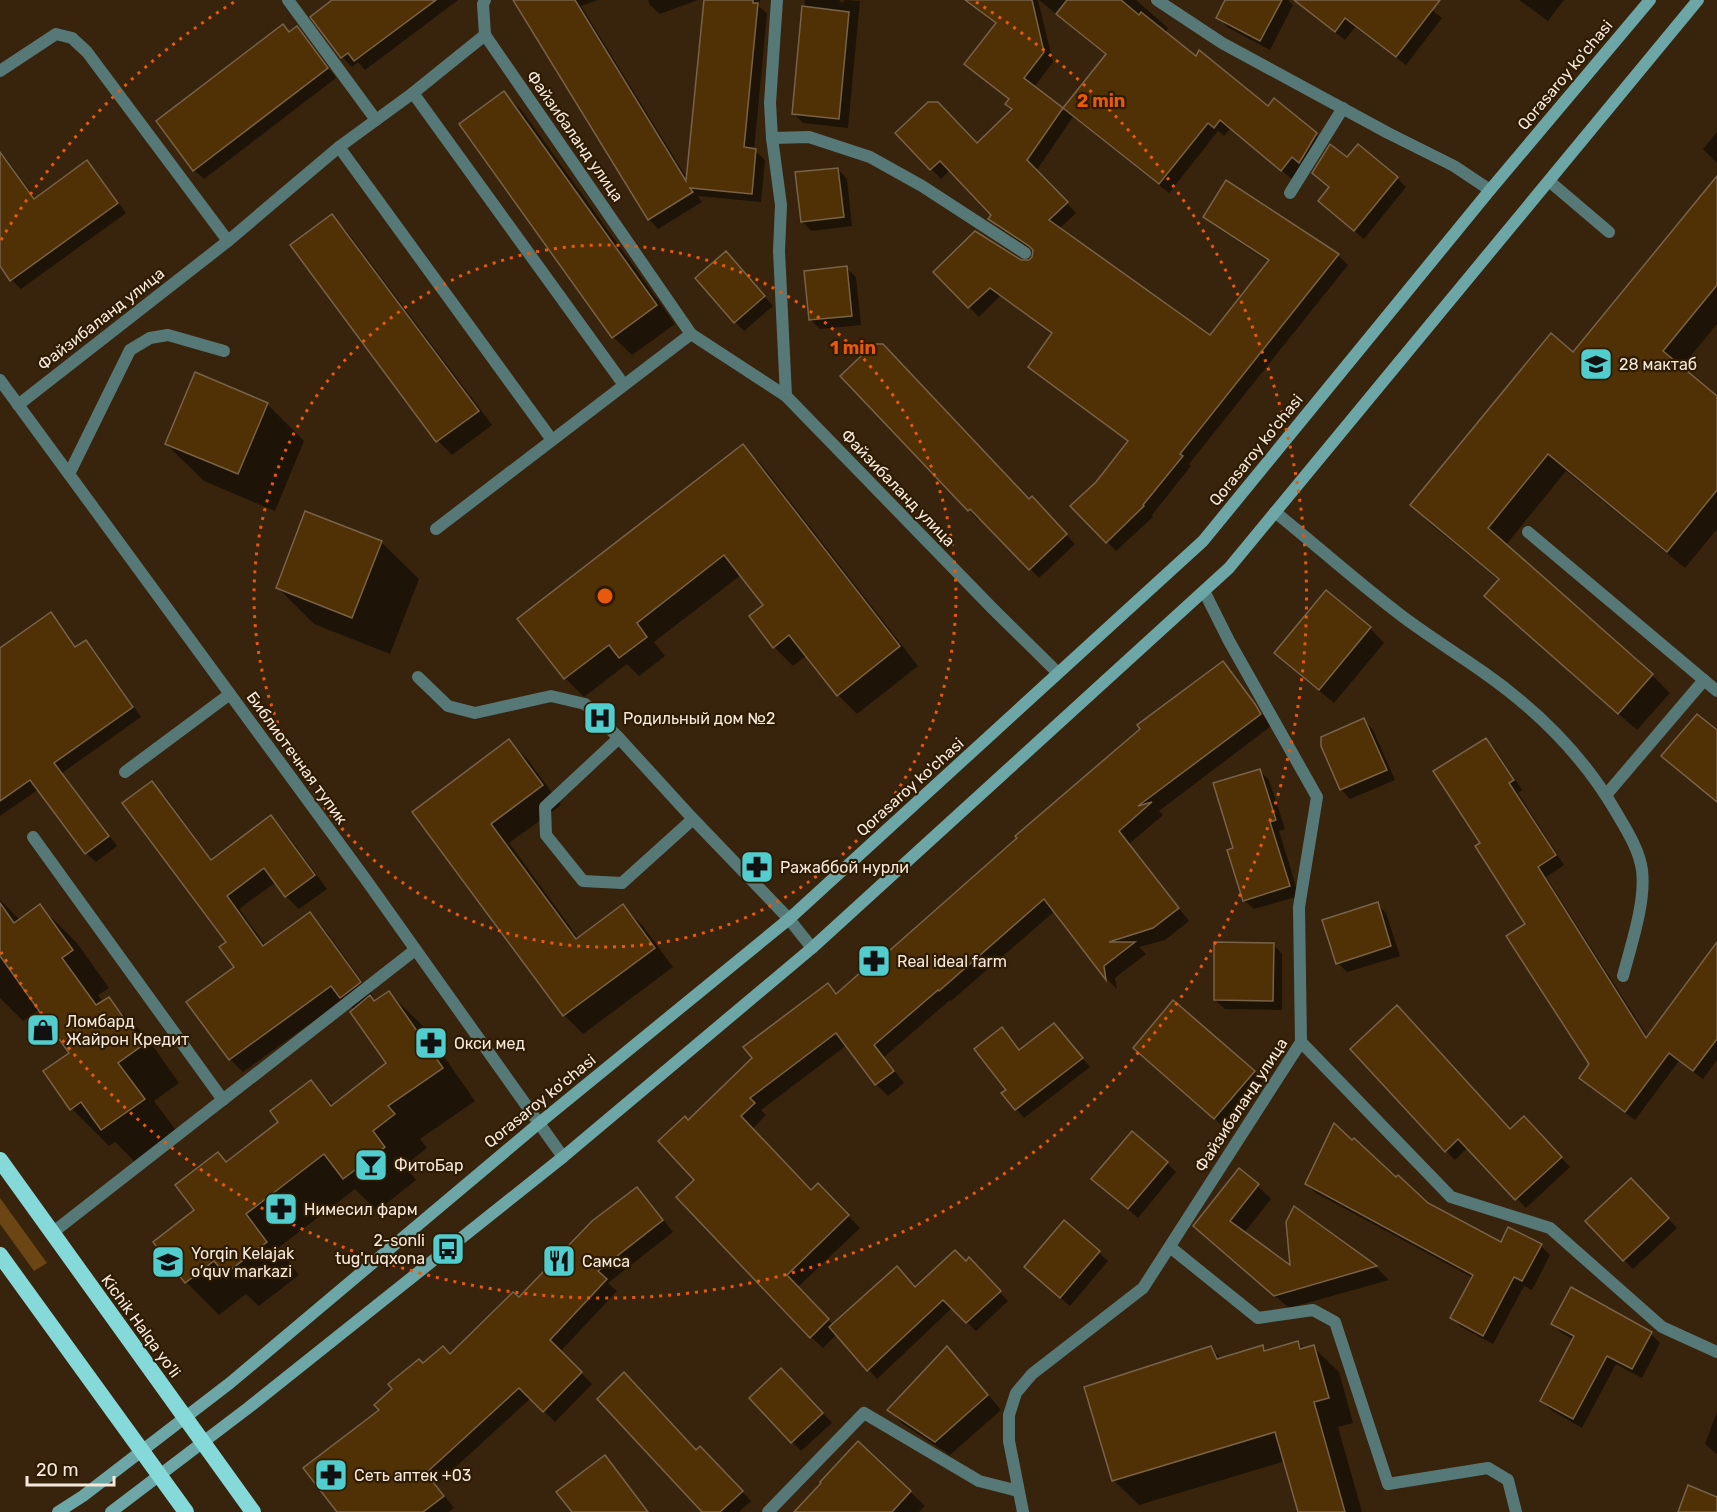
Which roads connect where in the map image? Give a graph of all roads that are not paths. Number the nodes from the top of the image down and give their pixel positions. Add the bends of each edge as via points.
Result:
1 (288, 0) edge
2 (485, 0) edge
3 (777, 0) edge
4 (1157, 0) edge
5 (1650, 0) edge
6 (1698, 0) edge
7 (485, 35) junction
8 (0, 70) edge
9 (413, 93) junction
10 (1343, 108) junction
11 (376, 120) junction
12 (772, 138) junction
13 (339, 147) junction
14 (1549, 181) junction
15 (1490, 190) junction
16 (1290, 193) dead end
17 (1609, 232) dead end
18 (228, 241) junction
19 (1025, 254) dead end
20 (691, 333) junction
21 (224, 351) dead end
22 (0, 381) edge
23 (624, 385) junction
24 (786, 396) junction
25 (18, 405) junction
26 (552, 440) junction
27 (69, 474) junction
28 (1275, 512) junction
29 (436, 528) dead end
30 (1528, 531) dead end
31 (1204, 591) junction
32 (1058, 673) junction
33 (418, 677) dead end
34 (1704, 680) junction
35 (1717, 691) edge
36 (230, 694) junction
37 (619, 738) junction
38 (125, 772) dead end
39 (1606, 795) junction
40 (693, 819) junction
41 (33, 837) dead end
42 (789, 919) junction
43 (812, 948) junction
44 (416, 950) junction
45 (1623, 976) dead end
46 (1302, 1042) junction
47 (223, 1100) junction
48 (538, 1124) junction
49 (563, 1157) junction
50 (0, 1160) edge
51 (52, 1233) junction
52 (1170, 1247) junction
53 (0, 1255) edge
54 (1717, 1352) edge
55 (185, 1418) junction
56 (203, 1443) junction
57 (142, 1451) junction
58 (159, 1476) junction
59 (1018, 1491) junction
60 (58, 1512) edge
61 (111, 1512) edge
62 (186, 1512) edge
63 (253, 1512) edge
64 (768, 1512) edge
65 (1023, 1512) edge
66 (1516, 1512) edge

1 - 11 street
2 - 7 street
3 - 12 street via 770,103
4 - 10 street via 1222,43
5 - 15 main road, Qorasaroy ko'chasi
6 - 14 main road
7 - 9 street, Файзибаланд улица
7 - 20 street, Файзибаланд улица
8 - 18 street via 57,34 72,38 87,52
9 - 11 street, Файзибаланд улица
9 - 23 street
10 - 15 street via 1454,166
10 - 16 street
11 - 13 street, Файзибаланд улица
12 - 19 street via 809,137 870,157 922,186
12 - 24 street via 781,205 779,250
13 - 18 street, Файзибаланд улица
13 - 26 street
14 - 17 street
14 - 28 main road
15 - 32 main road, Qorasaroy ko'chasi via 1203,541
18 - 25 street, Файзибаланд улица
20 - 23 street
20 - 24 street, Файзибаланд улица
21 - 27 street via 168,335 150,338 130,350
22 - 25 street, Библиотечная тупик
23 - 26 street
24 - 32 street, Файзибаланд улица
25 - 27 street, Библиотечная тупик
26 - 29 street
27 - 36 street, Библиотечная тупик
28 - 31 main road via 1229,568
28 - 39 street via 1398,613 1521,702 1582,762
30 - 34 street
31 - 43 main road
31 - 46 street, Файзибаланд улица via 1317,797 1299,907
32 - 42 main road, Qorasaroy ko'chasi
33 - 37 street via 448,706 475,713 550,696 585,704
34 - 35 street
34 - 39 street
36 - 38 street
36 - 44 street, Библиотечная тупик
37 - 40 street
37 - 40 street via 545,807 546,835 583,881 622,882
39 - 45 street via 1633,842 1642,870 1642,897
40 - 42 street
41 - 47 street
42 - 43 street
42 - 48 main road, Qorasaroy ko'chasi
43 - 49 main road
44 - 47 street
44 - 48 street, Библиотечная тупик
46 - 52 street, Файзибаланд улица
46 - 54 street via 1451,1197 1550,1228 1662,1327
47 - 51 street
48 - 49 street, Библиотечная тупик
48 - 55 main road, Qorasaroy ko'chasi
49 - 56 main road
50 - 51 highway, Kichik Halqa yo'li
51 - 55 highway, Kichik Halqa yo'li
52 - 59 street, Файзибаланд улица via 1143,1288 1032,1374 1016,1393 1009,1414 1009,1441
52 - 66 street via 1258,1318 1313,1310 1335,1322 1388,1484 1488,1468 1508,1480
53 - 57 highway
55 - 56 highway, Kichik Halqa yo'li
55 - 57 main road, Qorasaroy ko'chasi
56 - 58 main road
56 - 63 highway, Kichik Halqa yo'li
57 - 58 highway
57 - 60 main road, Qorasaroy ko'chasi
58 - 61 main road
58 - 62 highway
59 - 64 street via 979,1481 864,1413
59 - 65 street, Файзибаланд улица

